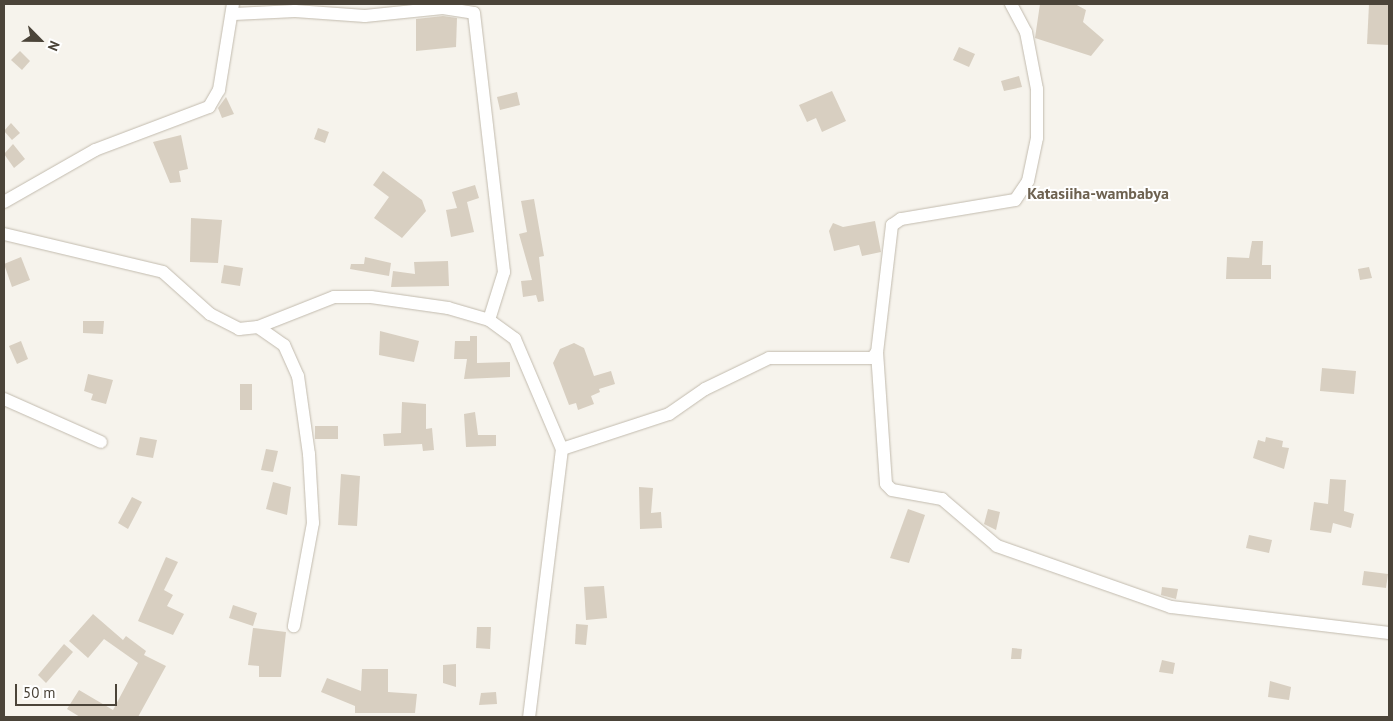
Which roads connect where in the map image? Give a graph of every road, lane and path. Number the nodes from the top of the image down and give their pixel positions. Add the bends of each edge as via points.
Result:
1 (1011, 4) edge
2 (233, 9) edge
3 (4, 202) edge
4 (4, 234) edge
5 (489, 320) junction
6 (258, 327) junction
7 (877, 352) junction
8 (4, 399) edge
9 (101, 442) dead end
10 (562, 449) junction
11 (294, 626) dead end
12 (1389, 633) edge
13 (529, 717) edge

1 - 7 street via 1026,32 1037,89 1037,138 1028,182 1015,200 901,219 892,225
2 - 3 street via 220,90 209,106 96,150
2 - 5 street via 365,16 442,8 474,13 504,272
4 - 6 street via 163,272 210,314 239,329
5 - 6 street via 418,302 334,297
5 - 10 street via 515,339
6 - 11 street via 284,346 298,376 309,454 313,523
7 - 10 street via 872,358 769,358 705,388 669,414
7 - 12 street via 884,478 892,490 942,499 997,546 1171,606
8 - 9 street
10 - 13 street

